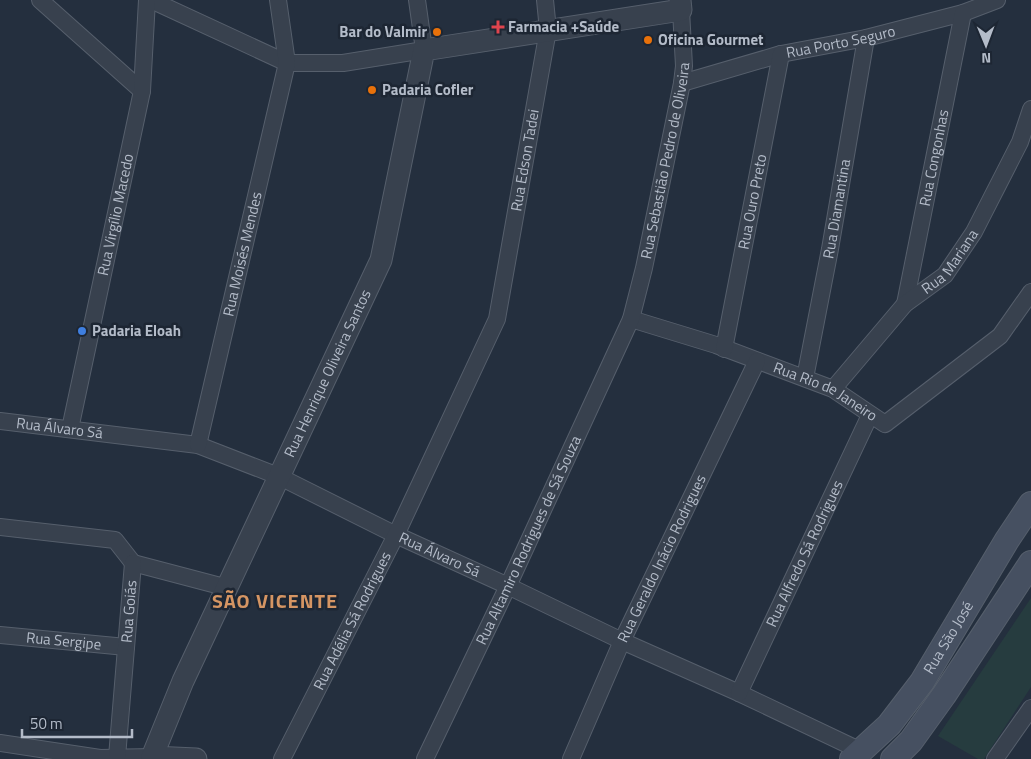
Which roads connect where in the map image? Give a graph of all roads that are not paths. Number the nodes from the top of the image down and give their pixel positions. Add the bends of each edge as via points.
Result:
1 (40, 0) edge
2 (147, 0) edge
3 (152, 0) edge
4 (278, 0) edge
5 (417, 0) edge
6 (545, 0) edge
7 (997, 0) edge
8 (680, 5) edge
9 (963, 13) junction
10 (548, 30) junction
11 (866, 38) junction
12 (424, 50) junction
13 (781, 54) junction
14 (287, 64) junction
15 (682, 83) junction
16 (142, 90) junction
17 (1031, 109) edge
18 (1031, 292) edge
19 (905, 304) junction
20 (497, 319) joint
21 (631, 319) junction
22 (724, 349) junction
23 (757, 361) junction
24 (804, 378) junction
25 (833, 389) junction
26 (870, 415) junction
27 (0, 421) edge
28 (70, 429) junction
29 (198, 445) junction
30 (278, 476) junction
31 (1031, 504) edge
32 (0, 526) edge
33 (396, 536) junction
34 (133, 563) junction
35 (1031, 563) edge
36 (508, 586) junction
37 (228, 588) junction
38 (0, 635) edge
39 (622, 641) junction
40 (126, 647) junction
41 (739, 693) junction
42 (1031, 708) edge
43 (0, 743) edge
44 (856, 755) edge
45 (117, 757) junction
46 (152, 757) junction
47 (98, 758) edge
48 (196, 759) edge
49 (282, 759) edge
50 (425, 759) edge
51 (571, 759) edge
52 (893, 759) edge
53 (996, 759) edge

1 - 16 street
2 - 16 street, Rua Virgílio Macedo
3 - 14 street
4 - 14 street
5 - 12 street
6 - 10 street, Rua Edson Tadei
7 - 9 street, Rua Porto Seguro
8 - 10 street
8 - 15 street, Rua Sebastião Pedro de Oliveira
9 - 11 street, Rua Porto Seguro
9 - 19 street, Rua Congonhas
10 - 12 street
10 - 20 street, Rua Edson Tadei
11 - 13 street, Rua Porto Seguro
11 - 24 street, Rua Diamantina
12 - 14 street via 343,64
12 - 30 street, Rua Henrique Oliveira Santos via 381,260
13 - 15 street, Rua Porto Seguro
13 - 22 street, Rua Ouro Preto
14 - 29 street, Rua Moisés Mendes
15 - 21 street, Rua Sebastião Pedro de Oliveira
16 - 28 street, Rua Virgílio Macedo
17 - 19 street, Rua Mariana via 1020,142 974,232 945,275
18 - 26 street, Rua Rio de Janeiro via 1000,336 885,424
19 - 25 street, Rua Mariana
20 - 33 street, Rua Adélia Sá Rodrigues
21 - 22 street, Rua Rio de Janeiro
21 - 36 street, Rua Altamiro Rodrigues de Sá Souza
22 - 23 street, Rua Rio de Janeiro
23 - 24 street, Rua Rio de Janeiro
23 - 39 street, Rua Geraldo Inácio Rodrigues
24 - 25 street, Rua Rio de Janeiro
25 - 26 street, Rua Rio de Janeiro
26 - 41 street, Rua Alfredo Sá Rodrigues
27 - 28 street, Rua Álvaro Sá
28 - 29 street, Rua Álvaro Sá
29 - 30 street, Rua Álvaro Sá
30 - 33 street, Rua Álvaro Sá
30 - 37 street, Rua Henrique Oliveira Santos
31 - 44 main road, Rua São José via 922,682 890,725
32 - 34 street via 115,540
33 - 36 street, Rua Álvaro Sá
33 - 49 street, Rua Adélia Sá Rodrigues
34 - 37 street, Rua Goiás
34 - 40 street, Rua Goiás
35 - 52 main road, Rua São José via 944,695 911,741
36 - 39 street, Rua Álvaro Sá
36 - 50 street, Rua Altamiro Rodrigues de Sá Souza
37 - 46 street, Rua Henrique Oliveira Santos via 182,681
38 - 40 street, Rua Sergipe
39 - 41 street, Rua Álvaro Sá
39 - 51 street, Rua Geraldo Inácio Rodrigues
40 - 45 street, Rua Goiás
41 - 44 street, Rua Álvaro Sá
42 - 53 street
43 - 47 street
45 - 46 street
45 - 47 street
46 - 48 street

